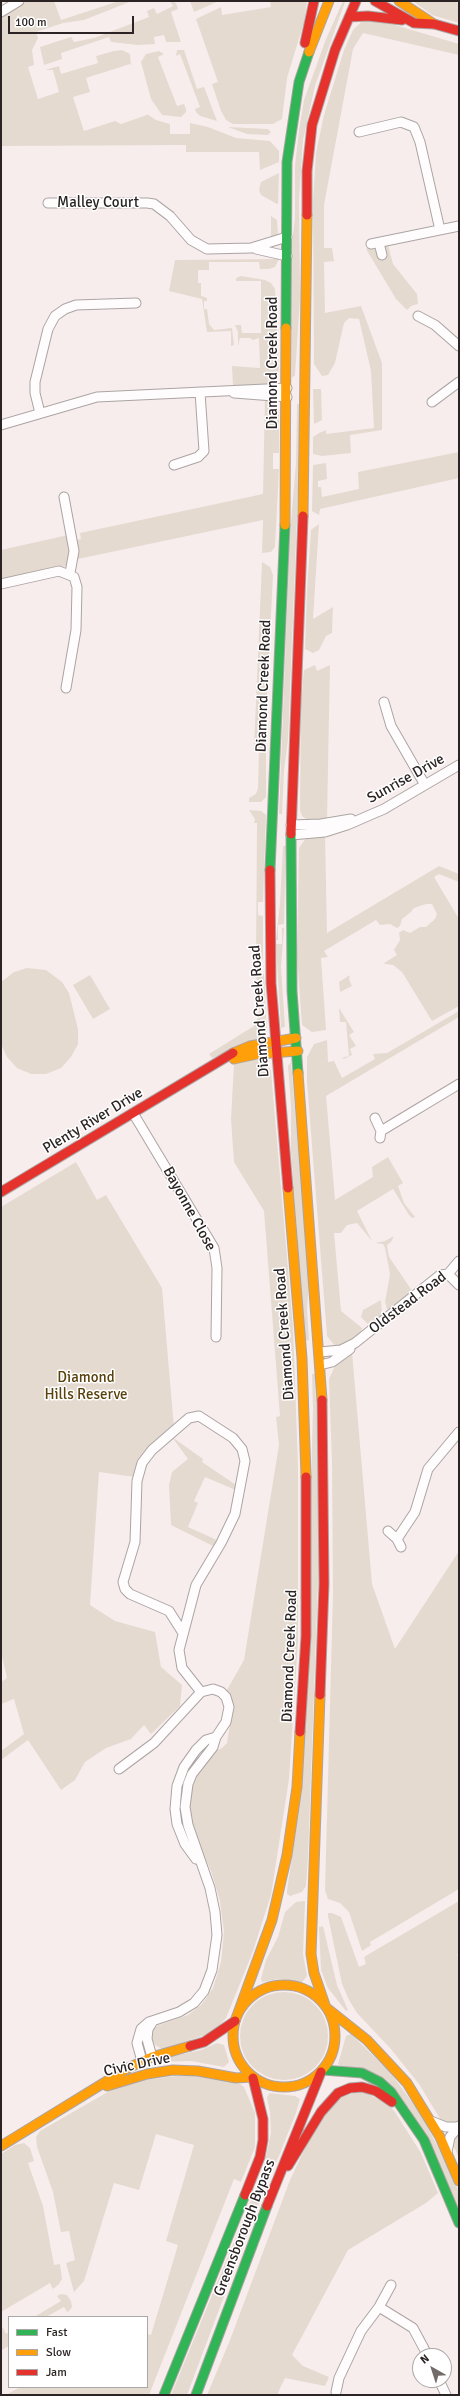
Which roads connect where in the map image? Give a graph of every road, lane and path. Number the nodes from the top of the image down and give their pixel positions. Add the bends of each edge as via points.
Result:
1 (19, 1) edge
2 (314, 1) edge
3 (329, 1) edge
4 (356, 1) edge
5 (375, 1) edge
6 (399, 1) edge
7 (1, 12) edge
8 (349, 17) junction
9 (406, 20) junction
10 (434, 24) junction
11 (459, 31) edge
12 (306, 57) junction
13 (357, 141) dead end
14 (48, 203) dead end
15 (459, 226) edge
16 (440, 230) junction
17 (287, 237) junction
18 (251, 248) junction
19 (382, 255) dead end
20 (287, 256) junction
21 (136, 303) dead end
22 (418, 316) dead end
23 (459, 346) edge
24 (459, 382) edge
25 (305, 390) junction
26 (200, 392) junction
27 (287, 392) junction
28 (432, 402) dead end
29 (40, 413) junction
30 (1, 425) edge
31 (174, 465) dead end
32 (64, 497) dead end
33 (70, 573) junction
34 (1, 584) edge
35 (66, 688) dead end
36 (384, 702) dead end
37 (459, 765) edge
38 (425, 785) junction
39 (291, 825) junction
40 (337, 825) junction
41 (273, 830) junction
42 (291, 835) junction
43 (296, 1038) junction
44 (275, 1041) junction
45 (298, 1050) junction
46 (276, 1053) junction
47 (199, 1074) junction
48 (459, 1084) edge
49 (133, 1114) junction
50 (375, 1118) dead end
51 (1, 1192) edge
52 (459, 1261) edge
53 (448, 1274) junction
54 (459, 1285) edge
55 (216, 1337) dead end
56 (355, 1344) junction
57 (320, 1352) junction
58 (302, 1358) junction
59 (320, 1365) junction
60 (459, 1432) edge
61 (388, 1531) dead end
62 (397, 1539) junction
63 (401, 1547) dead end
64 (183, 1633) junction
65 (201, 1692) junction
66 (119, 1769) dead end
67 (327, 2007) junction
68 (236, 2018) junction
69 (153, 2021) junction
70 (152, 2057) junction
71 (142, 2061) junction
72 (322, 2071) junction
73 (157, 2072) junction
74 (147, 2074) junction
75 (252, 2077) junction
76 (100, 2087) junction
77 (405, 2111) junction
78 (431, 2121) junction
79 (458, 2127) edge
80 (1, 2146) edge
81 (447, 2152) junction
82 (459, 2181) edge
83 (276, 2183) junction
84 (457, 2210) edge
85 (459, 2223) edge
86 (391, 2285) dead end
87 (379, 2307) junction
88 (424, 2348) edge
89 (336, 2392) dead end
90 (164, 2395) edge
91 (196, 2395) edge

1 - 7 street
2 - 12 main road via 306,34
3 - 12 main road, Diamond Creek Road
4 - 8 main road, Diamond Creek Road
5 - 9 main road
6 - 10 main road
8 - 9 main road
8 - 25 main road, Diamond Creek Road via 320,97 309,148 306,200
9 - 10 main road
10 - 11 main road
12 - 17 main road, Diamond Creek Road via 296,97 289,143
13 - 16 street via 357,130 401,122 414,127 420,142
14 - 18 street, Malley Court via 146,203 162,209 191,240 207,250
15 - 16 street
16 - 19 street via 375,244
17 - 18 street, Malley Court
17 - 20 main road, Diamond Creek Road
18 - 20 street, Malley Court
20 - 27 main road, Diamond Creek Road
21 - 29 street via 76,305 55,316 48,329 35,382
22 - 23 street via 431,323
24 - 28 street
25 - 27 main road
25 - 39 main road, Diamond Creek Road via 304,501
26 - 27 street
26 - 29 street via 97,397
26 - 31 street via 204,451 198,457
27 - 41 main road, Diamond Creek Road via 286,494
29 - 30 street
32 - 33 street via 74,551
33 - 34 street via 59,571
33 - 35 street via 76,581 76,630
36 - 38 street via 391,726
37 - 38 street, Sunrise Drive
38 - 40 street, Sunrise Drive via 384,809
39 - 40 street, Sunrise Drive
39 - 41 main road, Sunrise Drive
39 - 42 main road, Diamond Creek Road
40 - 42 street, Sunrise Drive
41 - 42 main road, Sunrise Drive via 282,835
41 - 44 main road, Diamond Creek Road via 269,942
42 - 43 main road, Diamond Creek Road via 291,970
43 - 44 main road, Plenty River Drive
43 - 45 main road, Diamond Creek Road
44 - 46 main road, Diamond Creek Road
44 - 47 main road, Plenty River Drive via 235,1051
45 - 46 main road, Plenty River Drive
45 - 57 main road, Diamond Creek Road
46 - 47 main road, Plenty River Drive via 240,1058
46 - 58 main road, Diamond Creek Road
47 - 49 main road, Plenty River Drive
48 - 50 street via 381,1134
49 - 51 main road, Plenty River Drive
49 - 55 street, Bayonne Close via 214,1248 217,1268
52 - 53 street, Oldstead Road
53 - 54 street
53 - 56 street, Oldstead Road via 440,1276
56 - 57 street, Oldstead Road via 341,1350
56 - 59 street, Oldstead Road via 339,1358
57 - 58 main road via 310,1353
57 - 59 main road, Diamond Creek Road
58 - 59 main road via 308,1364
58 - 68 main road, Diamond Creek Road via 306,1463 306,1604 297,1787 287,1855 274,1914
59 - 67 main road, Diamond Creek Road via 324,1584 311,1954 314,1973
60 - 62 street via 428,1469 415,1512
61 - 62 street
62 - 63 street
64 - 64 street via 169,1611 130,1594 123,1582 135,1542 138,1481 142,1463 152,1450 189,1418 199,1416 233,1438 243,1452 245,1467 235,1514 196,1584
64 - 65 street via 179,1650 182,1668
65 - 66 street via 158,1739
65 - 69 street via 206,1689 216,1690 224,1694 228,1700 228,1716 224,1727 216,1737 213,1747 192,1774 186,1795 188,1825 213,1900 216,1946 209,1979 204,1991 194,2003
67 - 68 main road via 317,1996 302,1988 276,1986 253,1996
67 - 72 main road via 333,2020 336,2038 332,2056
67 - 78 main road via 382,2054 407,2083
68 - 70 main road, Civic Drive via 204,2042
68 - 75 main road via 232,2038 234,2049 240,2064
69 - 70 street via 147,2036
69 - 71 street via 141,2029 137,2036
70 - 71 main road, Civic Drive
70 - 73 main road
71 - 74 main road
71 - 76 main road, Civic Drive
72 - 75 main road via 304,2084 289,2088 267,2085
72 - 77 main road via 355,2071 371,2077 384,2085
72 - 83 main road, Greensborough Bypass
73 - 74 main road, Civic Drive
73 - 75 main road, Civic Drive via 198,2070 232,2077
74 - 76 main road, Civic Drive
75 - 90 main road, Greensborough Bypass via 263,2119 260,2157
76 - 80 main road, Civic Drive
77 - 83 main road via 369,2089 354,2088 338,2093 321,2112
77 - 84 main road via 428,2146
78 - 79 street via 446,2127
78 - 81 main road
79 - 81 street via 450,2137
81 - 82 main road
83 - 91 main road, Greensborough Bypass
84 - 85 main road
86 - 87 street
87 - 88 street via 413,2328
87 - 89 street via 361,2331 341,2374

